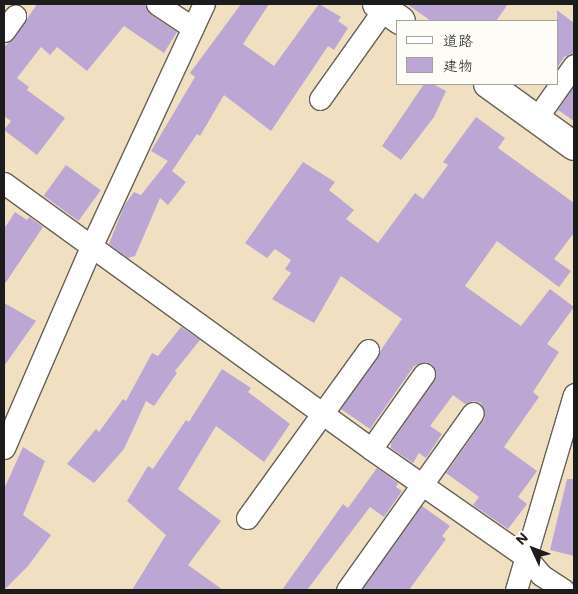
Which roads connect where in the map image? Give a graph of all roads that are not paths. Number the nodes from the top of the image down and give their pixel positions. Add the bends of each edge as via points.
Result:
1 (157, 4) edge
2 (204, 4) edge
3 (387, 11) edge
4 (193, 28) junction
5 (574, 65) edge
6 (489, 85) edge
7 (320, 100) dead end
8 (536, 119) junction
9 (574, 146) edge
10 (4, 183) edge
11 (90, 247) junction
12 (368, 350) dead end
13 (424, 374) dead end
14 (574, 394) edge
15 (473, 413) dead end
16 (322, 414) junction
17 (4, 448) edge
18 (371, 449) junction
19 (422, 484) junction
20 (247, 518) dead end
21 (526, 556) junction
22 (347, 590) edge
23 (516, 590) edge
24 (564, 590) edge

1 - 4 street
2 - 4 street
3 - 7 street
4 - 11 street
5 - 8 street
6 - 8 street
8 - 9 street
10 - 11 street
11 - 16 street
11 - 17 street
12 - 16 street
13 - 18 street
14 - 21 street
15 - 19 street
16 - 18 street
16 - 20 street
18 - 19 street
19 - 21 street
19 - 22 street
21 - 23 street
21 - 24 street via 541,575

